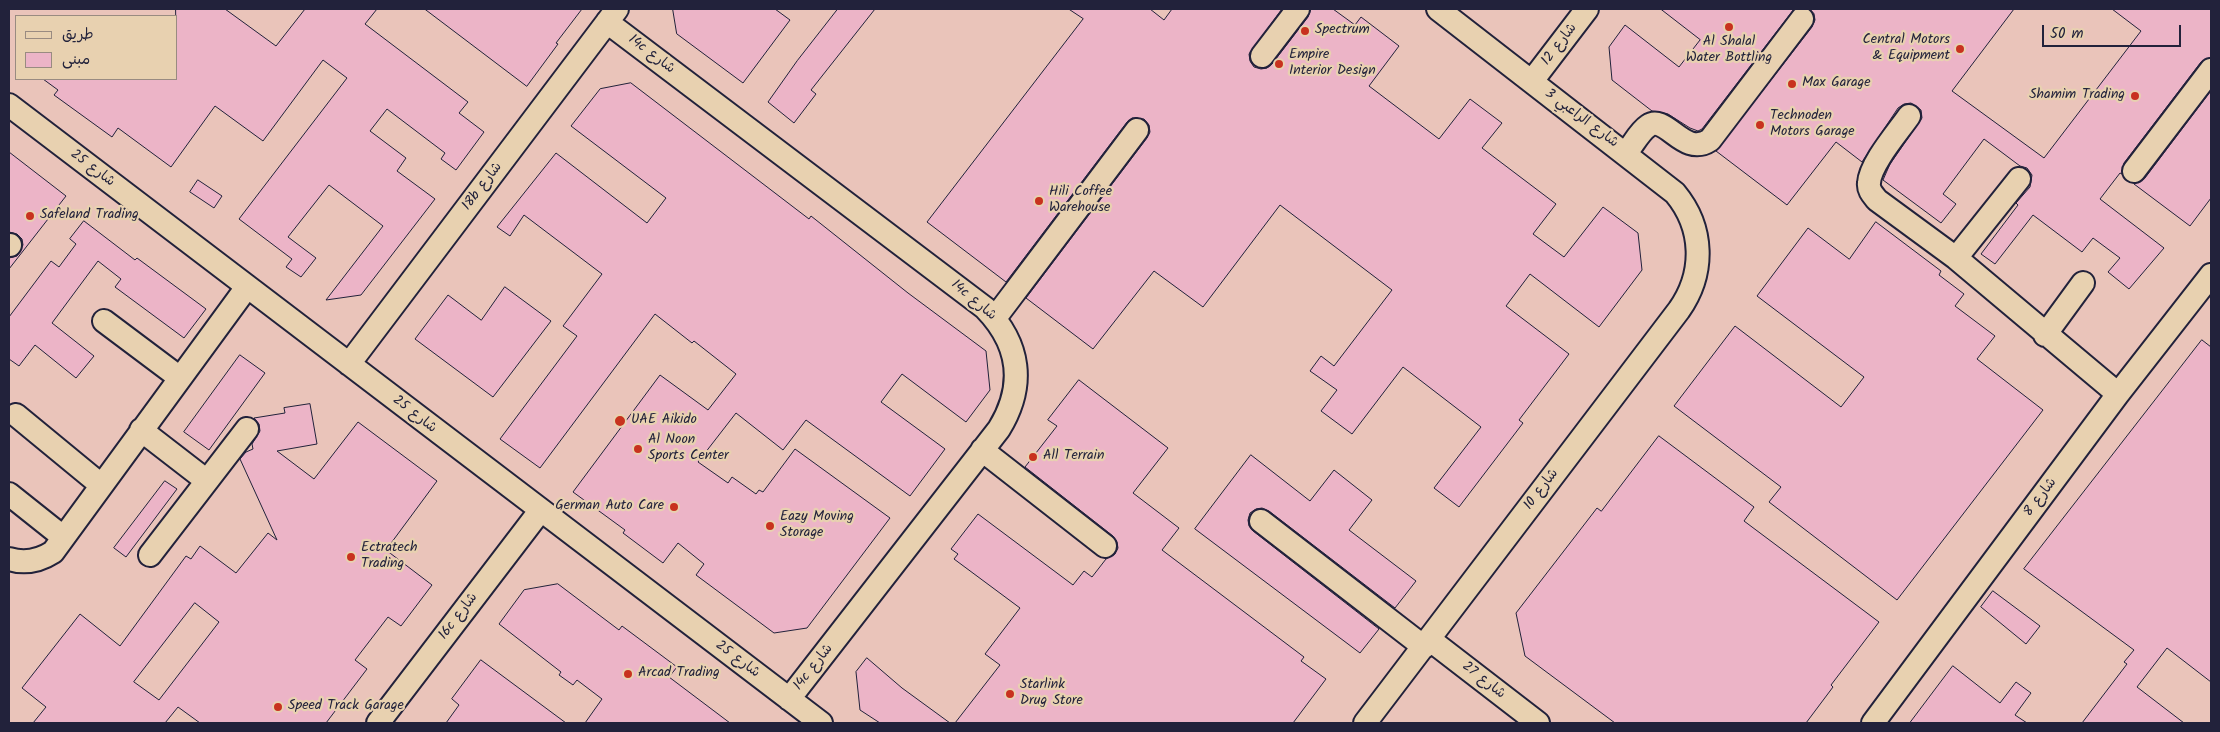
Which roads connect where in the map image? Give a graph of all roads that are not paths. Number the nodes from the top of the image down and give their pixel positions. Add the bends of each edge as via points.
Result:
1 (1298, 9) edge
2 (1438, 9) edge
3 (1587, 9) edge
4 (612, 15) edge
5 (1802, 19) dead end
6 (1262, 56) dead end
7 (2211, 70) edge
8 (1532, 81) junction
9 (9, 105) edge
10 (1909, 116) dead end
11 (1137, 130) dead end
12 (1626, 154) junction
13 (2134, 171) dead end
14 (2019, 179) dead end
15 (1698, 248) joint
16 (1956, 258) junction
17 (2211, 275) edge
18 (2083, 283) dead end
19 (246, 287) junction
20 (995, 318) junction
21 (104, 321) dead end
22 (2045, 334) junction
23 (349, 364) junction
24 (180, 378) junction
25 (2118, 394) junction
26 (16, 415) dead end
27 (246, 429) dead end
28 (141, 430) junction
29 (982, 450) junction
30 (207, 481) junction
31 (101, 485) junction
32 (9, 494) edge
33 (540, 511) junction
34 (1261, 521) dead end
35 (63, 537) junction
36 (1105, 546) dead end
37 (150, 555) dead end
38 (9, 559) edge
39 (1427, 643) junction
40 (789, 699) junction
41 (378, 723) edge
42 (821, 723) edge
43 (1365, 723) edge
44 (1538, 723) edge
45 (1873, 723) edge

1 - 6 street
2 - 8 street, شارع الراعبي 3
3 - 8 street, شارع 12
4 - 20 street, 14c شارع
4 - 23 street, 18b شارع
5 - 12 street via 1710,140 1692,144 1661,124 1653,124 1646,128
7 - 13 street
8 - 12 street, شارع الراعبي 3
9 - 19 street, شارع 25
10 - 16 street via 1877,163 1869,183 1870,190 1877,200
11 - 20 street
12 - 15 street, شارع الراعبي 3 via 1683,202 1694,224
14 - 16 street
15 - 39 street, شارع 10 via 1696,274 1686,299
16 - 22 street
17 - 25 street, شارع 8
18 - 22 street
19 - 23 street, شارع 25
19 - 24 street
20 - 29 street, 14c شارع via 1004,330 1012,351 1017,373 1016,388 1007,416
21 - 24 street
22 - 25 street
23 - 33 street, شارع 25
24 - 28 street
25 - 45 street, شارع 8
26 - 31 street
27 - 30 street
28 - 30 street
28 - 31 street
29 - 36 street
29 - 40 street, 14c شارع
30 - 37 street
31 - 35 street
32 - 35 street
33 - 40 street, شارع 25
33 - 41 street, 16c شارع
34 - 39 street, شارع 27
35 - 38 street via 53,552 40,559 24,562
39 - 43 street, شارع 10
39 - 44 street, شارع 27
40 - 42 street, شارع 25

